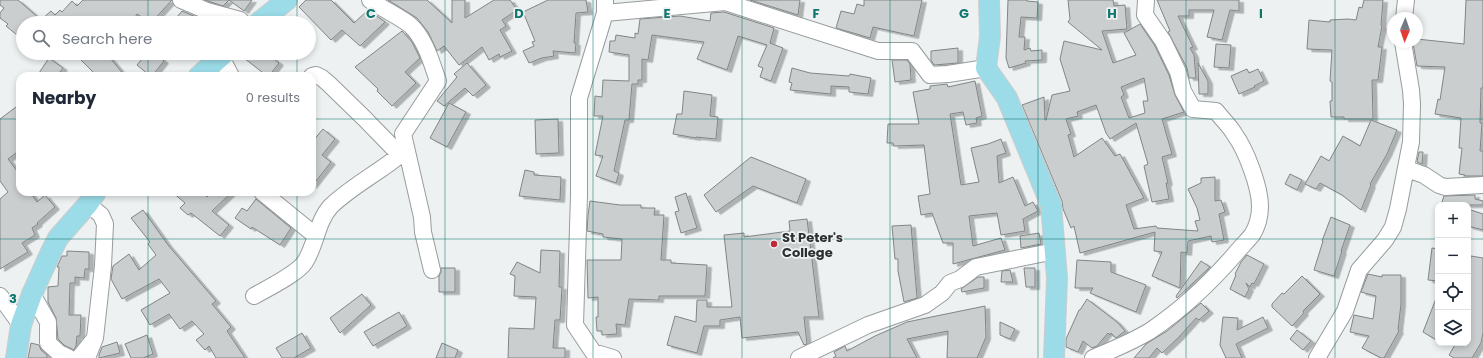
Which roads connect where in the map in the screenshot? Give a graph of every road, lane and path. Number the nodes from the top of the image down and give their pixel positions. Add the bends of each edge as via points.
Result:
1 (181, 0) edge
2 (287, 0) edge
3 (370, 0) edge
4 (989, 0) edge
5 (1146, 0) edge
6 (1406, 0) edge
7 (605, 6) edge
8 (1405, 12) edge
9 (225, 16) edge
10 (267, 16) edge
11 (1404, 48) edge
12 (218, 60) edge
13 (225, 60) edge
14 (986, 68) junction
15 (204, 72) edge
16 (229, 72) edge
17 (316, 75) edge
18 (402, 134) junction
19 (400, 155) junction
20 (1407, 169) junction
21 (1483, 185) edge
22 (267, 196) edge
23 (92, 198) edge
24 (316, 236) junction
25 (1055, 251) junction
26 (432, 270) dead end
27 (32, 294) junction
28 (0, 296) edge
29 (254, 296) dead end
30 (22, 325) junction
31 (95, 338) junction
32 (592, 355) edge
33 (16, 358) edge
34 (69, 358) edge
35 (79, 358) edge
36 (87, 358) edge
37 (613, 358) edge
38 (799, 358) edge
39 (1054, 358) edge
40 (1092, 358) edge
41 (1317, 358) edge

1 - 9 street
2 - 10 main road
3 - 18 street via 410,26 423,43 438,81
4 - 14 main road via 990,36
5 - 40 street via 1145,15 1163,41 1178,72 1183,91 1193,108 1216,111 1241,144 1258,190 1258,223 1252,235 1216,276 1176,311 1127,344
6 - 8 street
7 - 14 street via 725,2 878,52 912,51 930,75
7 - 32 street via 579,98 575,325
11 - 20 street via 1412,104 1412,142
12 - 15 main road
13 - 16 street
14 - 25 main road via 1006,98 1051,205
17 - 19 street via 329,84
18 - 19 street
18 - 26 street
19 - 24 street via 330,207
20 - 21 street via 1424,174 1445,187
20 - 41 street via 1392,227 1385,240 1359,270 1345,311
22 - 24 street
23 - 27 main road via 58,238
23 - 31 street via 105,224
24 - 29 street via 308,257 298,270
25 - 38 street via 976,267 950,283 942,293 925,305 868,325
25 - 39 main road via 1057,278
27 - 30 main road
27 - 34 street via 48,322 48,343
28 - 30 street
30 - 33 main road
31 - 35 street
31 - 36 street
32 - 37 street

